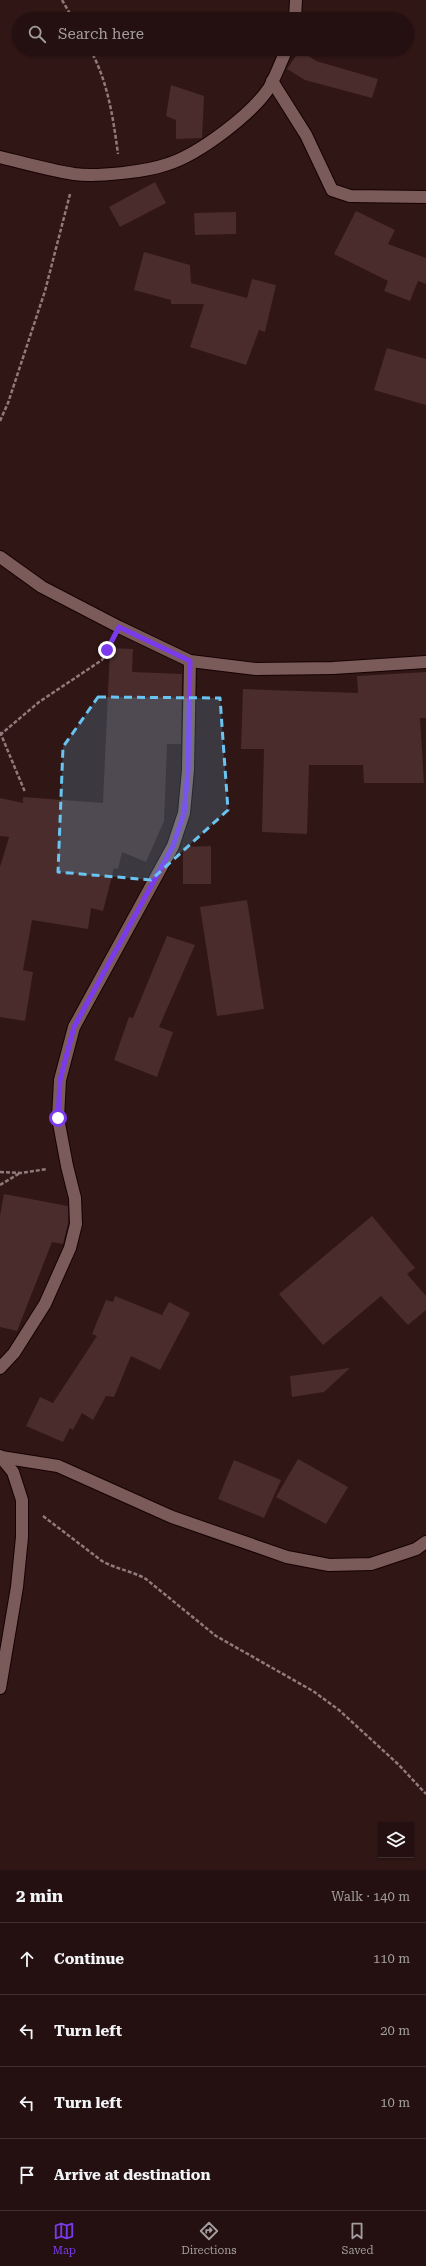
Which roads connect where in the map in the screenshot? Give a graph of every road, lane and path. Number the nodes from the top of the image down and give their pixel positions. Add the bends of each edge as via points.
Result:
1 (62, 0) edge
2 (296, 0) edge
3 (69, 12) edge
4 (295, 12) edge
5 (94, 56) edge
6 (284, 56) edge
7 (272, 81) junction
8 (0, 157) edge
9 (121, 173) junction
10 (75, 174) junction
11 (426, 198) edge
12 (0, 421) edge
13 (0, 557) edge
14 (119, 627) junction
15 (190, 661) junction
16 (426, 662) edge
17 (0, 734) edge
18 (26, 792) dead end
19 (67, 1166) junction
20 (0, 1172) edge
21 (21, 1173) junction
22 (0, 1185) edge
23 (0, 1368) edge
24 (1, 1456) edge
25 (22, 1500) junction
26 (426, 1542) edge
27 (0, 1688) edge
28 (426, 1794) edge

1 - 3 path
2 - 4 street
5 - 9 path via 100,68 112,111
6 - 7 street
7 - 9 street via 269,88 244,116 214,140 168,164
7 - 11 street via 303,129 332,190 350,196
8 - 10 street
9 - 10 street
10 - 12 path via 45,291
13 - 14 street via 42,587
14 - 15 street
14 - 17 path via 102,660 39,702
15 - 16 street via 256,669 333,668
15 - 19 street via 188,770 184,813 173,846 74,1027 60,1080 58,1118
17 - 18 path
19 - 21 path
19 - 23 street via 75,1198 76,1218 70,1248 45,1304 14,1354
20 - 21 path
21 - 22 path
24 - 25 street via 13,1472
24 - 26 street via 58,1466 172,1516 287,1557 329,1565 371,1564 416,1549
25 - 27 street via 22,1537
25 - 28 path via 102,1561 146,1579 216,1636 306,1687 339,1710 399,1765

